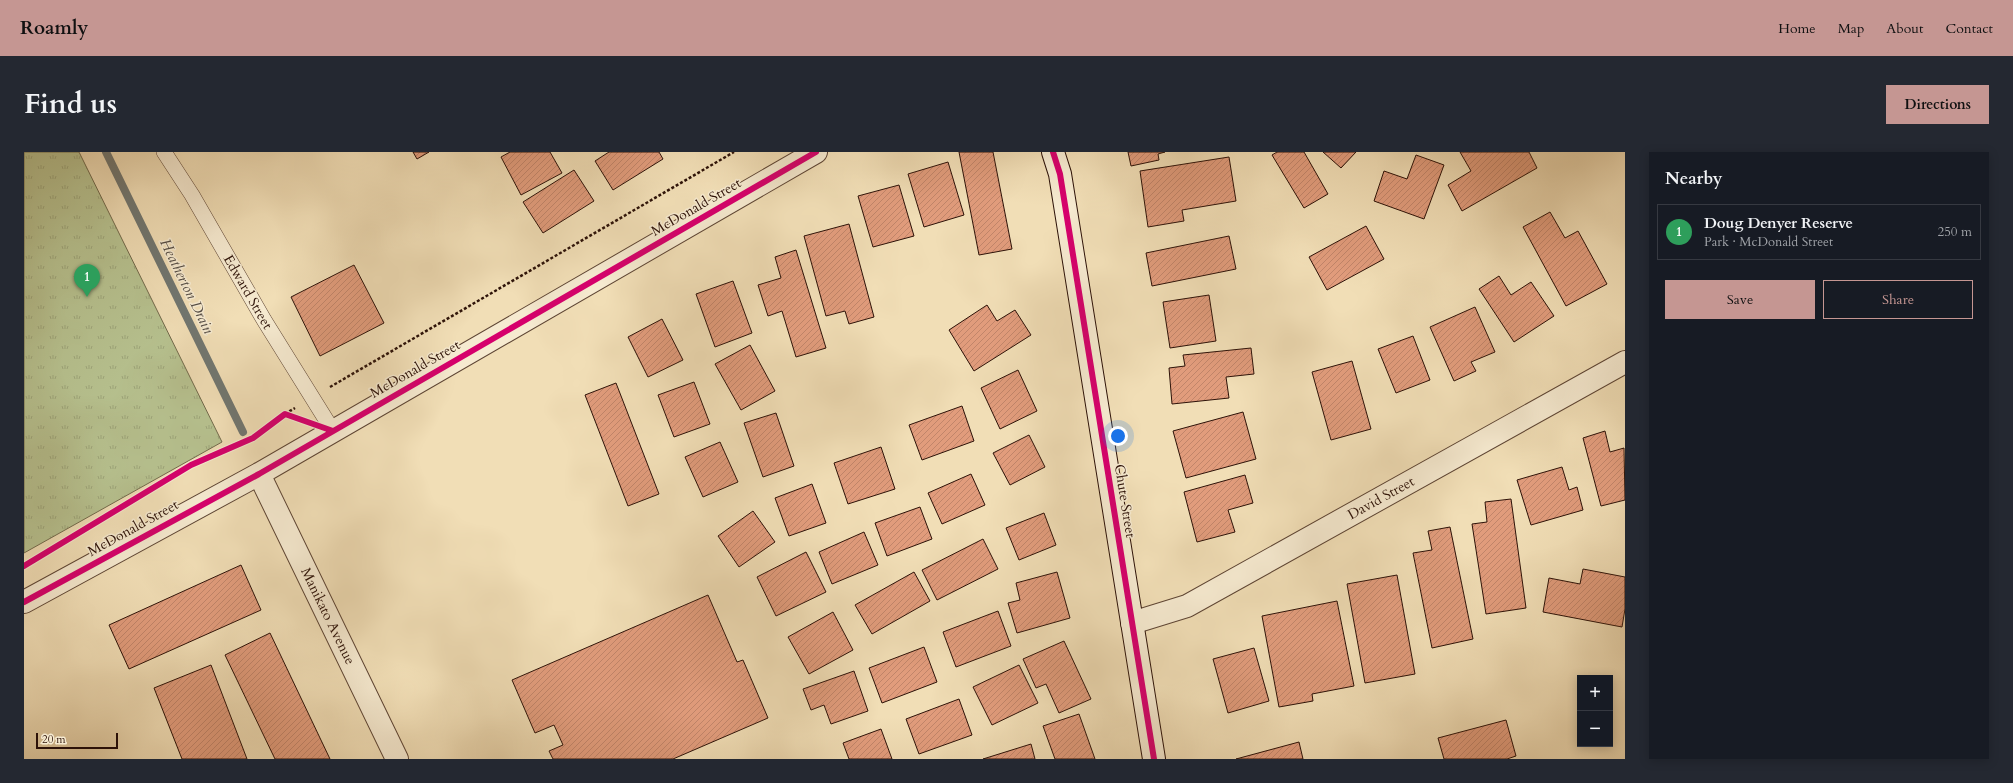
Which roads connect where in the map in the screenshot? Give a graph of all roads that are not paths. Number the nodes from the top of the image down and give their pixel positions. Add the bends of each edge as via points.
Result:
1 (164, 152) edge
2 (816, 152) edge
3 (1053, 152) edge
4 (1061, 152) edge
5 (1060, 174) junction
6 (1625, 362) edge
7 (333, 431) junction
8 (259, 474) junction
9 (24, 602) edge
10 (1132, 623) junction
11 (397, 759) edge
12 (1154, 759) edge

1 - 7 lane, Edward Street
2 - 7 street, McDonald Street
3 - 5 street, Chute Street
4 - 5 street, Chute Street
5 - 10 street, Chute Street
6 - 10 street, David Street via 1187,606
7 - 8 street, McDonald Street
8 - 9 street, McDonald Street
8 - 11 street, Manikato Avenue
10 - 12 street, Chute Street

